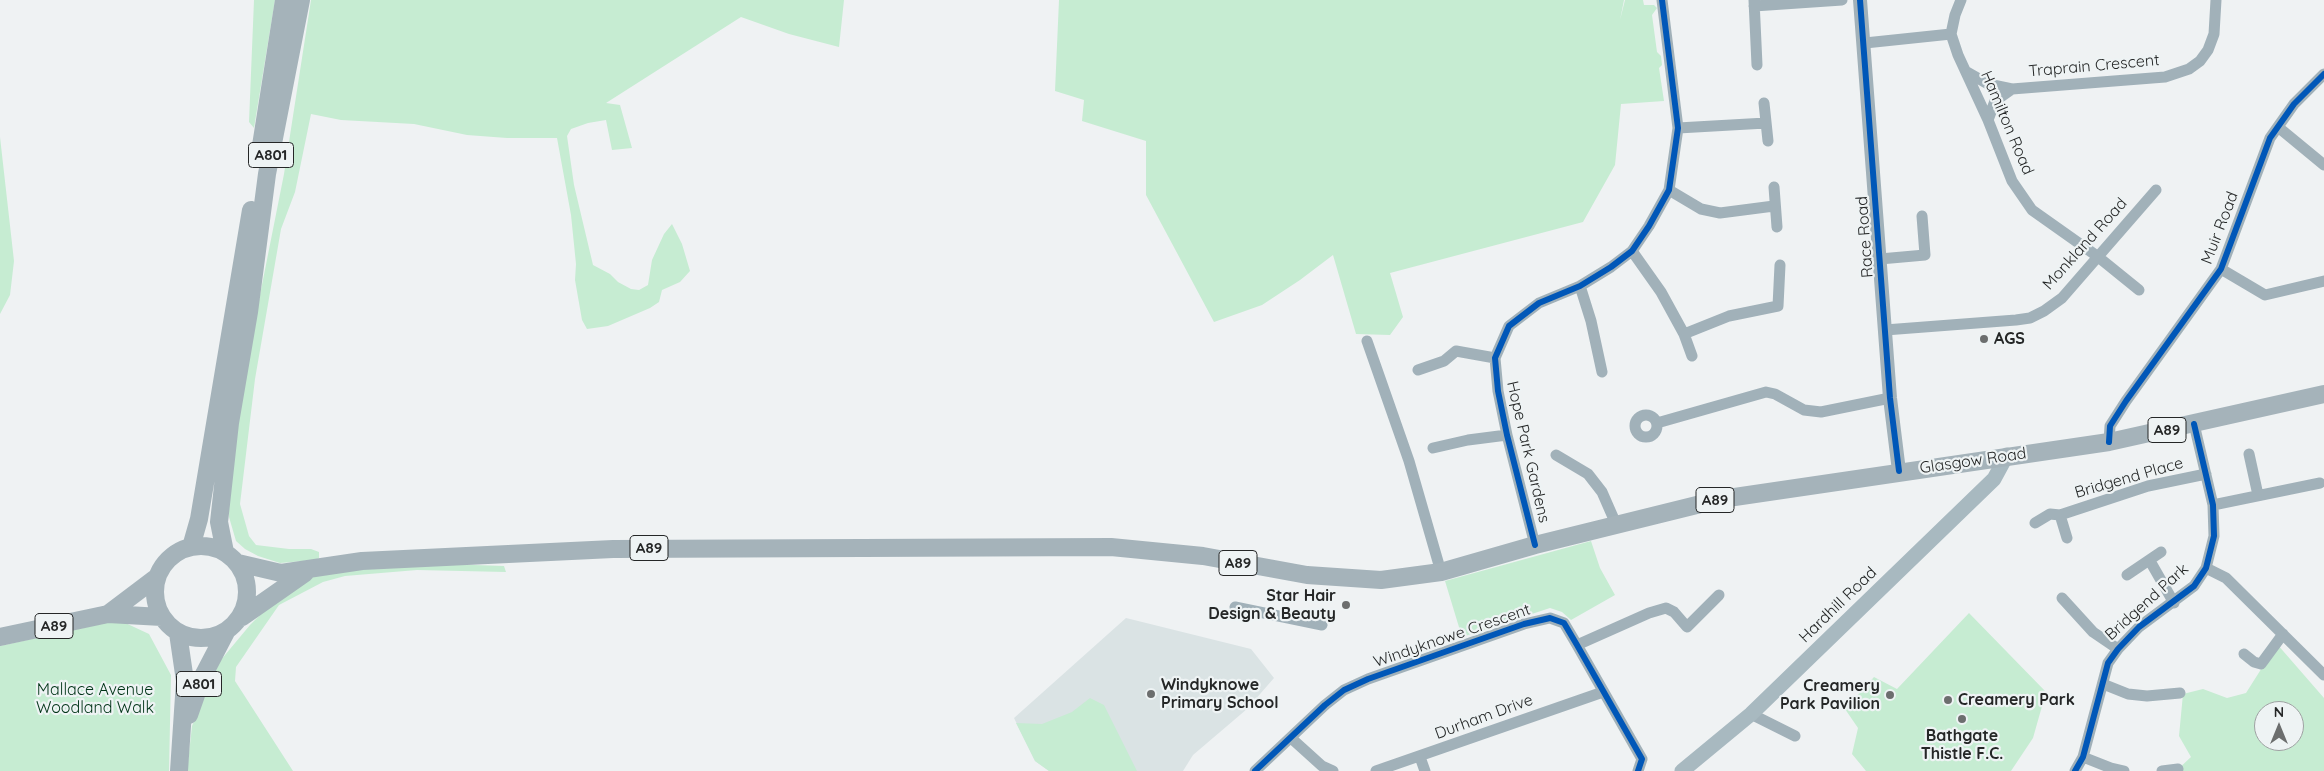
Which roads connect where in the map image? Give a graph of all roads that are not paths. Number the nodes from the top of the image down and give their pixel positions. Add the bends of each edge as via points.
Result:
1 (284, 0) edge
2 (301, 0) edge
3 (1662, 0) edge
4 (1842, 0) edge
5 (1860, 0) edge
6 (1961, 0) edge
7 (2216, 0) edge
8 (1754, 3) edge
9 (1951, 34) junction
10 (1865, 44) junction
11 (1757, 65) dead end
12 (1967, 72) junction
13 (2324, 74) edge
14 (2012, 89) junction
15 (1764, 103) dead end
16 (1988, 120) junction
17 (1766, 123) junction
18 (2278, 127) junction
19 (1678, 128) junction
20 (1768, 141) dead end
21 (2324, 165) edge
22 (1774, 187) dead end
23 (1669, 190) junction
24 (2156, 190) dead end
25 (1774, 206) junction
26 (1922, 216) dead end
27 (1777, 227) dead end
28 (1632, 251) junction
29 (2097, 256) junction
30 (1880, 259) junction
31 (1780, 265) dead end
32 (2221, 269) junction
33 (2324, 281) edge
34 (1580, 286) junction
35 (2139, 290) dead end
36 (1885, 330) junction
37 (1684, 334) junction
38 (1367, 341) dead end
39 (1692, 356) dead end
40 (1495, 358) junction
41 (1418, 370) dead end
42 (1602, 372) dead end
43 (2324, 394) edge
44 (1890, 398) junction
45 (1657, 423) dead end
46 (2194, 424) junction
47 (1507, 435) junction
48 (2109, 442) junction
49 (1433, 448) dead end
50 (2248, 454) dead end
51 (1556, 455) dead end
52 (2008, 455) junction
53 (1899, 472) junction
54 (2206, 474) junction
55 (2320, 483) dead end
56 (2258, 495) junction
57 (2213, 505) junction
58 (2060, 515) junction
59 (2035, 523) dead end
60 (1616, 524) junction
61 (2067, 538) dead end
62 (1535, 545) junction
63 (191, 547) junction
64 (2161, 552) dead end
65 (231, 557) junction
66 (2150, 561) junction
67 (2206, 568) junction
68 (310, 570) junction
69 (1441, 572) junction
70 (2127, 575) dead end
71 (157, 577) junction
72 (1719, 595) dead end
73 (2062, 598) dead end
74 (2174, 603) junction
75 (1235, 607) dead end
76 (108, 614) junction
77 (242, 616) junction
78 (162, 617) junction
79 (1322, 625) dead end
80 (226, 632) junction
81 (178, 633) junction
82 (2283, 634) junction
83 (0, 637) edge
84 (1577, 645) junction
85 (2118, 649) junction
86 (2244, 654) dead end
87 (2324, 675) edge
88 (2103, 684) junction
89 (1603, 692) junction
90 (2180, 693) dead end
91 (1751, 714) junction
92 (1795, 736) dead end
93 (1291, 738) junction
94 (181, 739) junction
95 (1420, 757) junction
96 (2084, 757) junction
97 (2178, 769) dead end
98 (179, 771) edge
99 (1255, 771) edge
100 (1333, 771) edge
101 (1376, 771) edge
102 (1425, 771) edge
103 (1638, 771) edge
104 (1682, 771) edge
105 (2075, 771) edge
106 (2124, 771) edge
107 (2162, 771) edge

1 - 63 main road, A801 via 235,311 199,519
2 - 65 main road, A801 via 267,174 230,423 219,522
3 - 19 street, Hope Park Gardens
4 - 8 street
5 - 10 street, Race Road
6 - 9 street
7 - 14 street, Traprain Crescent via 2214,34 2208,50 2189,69 2165,77
8 - 11 street
9 - 10 street
9 - 12 street, Hamilton Road
10 - 30 street, Race Road
12 - 14 street, Traprain Crescent via 1988,84
12 - 16 street, Hamilton Road
13 - 18 street, Muir Road via 2294,104
14 - 16 street, Traprain Crescent via 1996,101
15 - 17 street
16 - 29 street, Hamilton Road via 2012,181 2032,210
17 - 19 street
17 - 20 street
18 - 21 street
18 - 32 street, Muir Road via 2264,151
19 - 23 street, Hope Park Gardens
22 - 25 street
23 - 25 street via 1701,209 1720,214
23 - 28 street, Hope Park Gardens
24 - 29 street, Monkland Road
25 - 27 street
26 - 30 street via 1924,255
28 - 34 street, Hope Park Gardens
28 - 37 street via 1661,292
29 - 35 street, Hamilton Road
29 - 36 street, Monkland Road via 2062,298 2030,318
30 - 36 street, Race Road
31 - 37 street via 1778,306 1729,316
32 - 33 street via 2265,295
32 - 48 street, Muir Road via 2126,401 2110,426
34 - 40 street, Hope Park Gardens via 1539,304 1509,326
34 - 42 street
36 - 44 street, Race Road
37 - 39 street
38 - 69 street via 1409,461
40 - 41 street via 1456,351 1444,360
40 - 47 street, Hope Park Gardens
43 - 46 main road, Glasgow Road / A89
44 - 45 street via 1821,412 1804,410 1766,392
44 - 53 street, Race Road
46 - 48 main road, Glasgow Road / A89
46 - 54 street, Bridgend Park
47 - 49 street
47 - 62 street, Hope Park Gardens
48 - 52 main road, Glasgow Road / A89
50 - 56 street
51 - 60 street via 1588,474 1602,492
52 - 53 main road, Glasgow Road / A89
52 - 91 main road, Hardhill Road via 1994,479
53 - 60 main road, Glasgow Road / A89 via 1721,498
54 - 57 street, Bridgend Park
54 - 58 street, Bridgend Place via 2148,486
55 - 56 street
56 - 57 street
57 - 67 street, Bridgend Park via 2214,536
58 - 59 street, Bridgend Place via 2050,514
58 - 61 street, Bridgend Place
60 - 62 main road, Glasgow Road / A89
62 - 69 main road, A89
63 - 65 main road, A89 via 208,546
63 - 71 main road, A89 via 174,554
64 - 66 street
65 - 68 main road, A89 via 281,573
65 - 77 main road via 246,577 248,591
66 - 70 street
66 - 74 street
67 - 74 street, Bridgend Park via 2194,586
67 - 82 street via 2226,578
68 - 69 main road, A89 via 362,562 612,549 1111,547 1203,556 1346,579 1381,580
68 - 77 main road, A89
71 - 76 main road, A89
71 - 78 main road via 156,602
72 - 84 street via 1687,627 1666,608
73 - 85 street via 2093,632
74 - 85 street, Bridgend Park via 2139,627
75 - 79 street
76 - 78 main road, A89
76 - 83 main road, A89
77 - 80 main road, A89
78 - 81 main road
80 - 81 main road, A89 via 201,639
80 - 94 main road, A801 via 202,678
81 - 94 main road, A801 via 185,681
82 - 86 street via 2261,664
82 - 87 street
84 - 89 street, Windyknowe Crescent
84 - 93 street, Windyknowe Crescent via 1564,623 1550,618 1524,624 1344,690
85 - 88 street, Bridgend Park via 2108,663
88 - 90 street via 2128,694
88 - 96 street, Bridgend Park
89 - 95 street, Durham Drive
89 - 103 street, Windyknowe Crescent via 1642,759
91 - 92 street
91 - 104 main road, Hardhill Road
93 - 99 street, Windyknowe Crescent
93 - 100 street via 1322,766
94 - 98 main road, A801
95 - 101 street, Durham Drive
95 - 102 street
96 - 105 street, Bridgend Park
96 - 106 street
97 - 107 street

